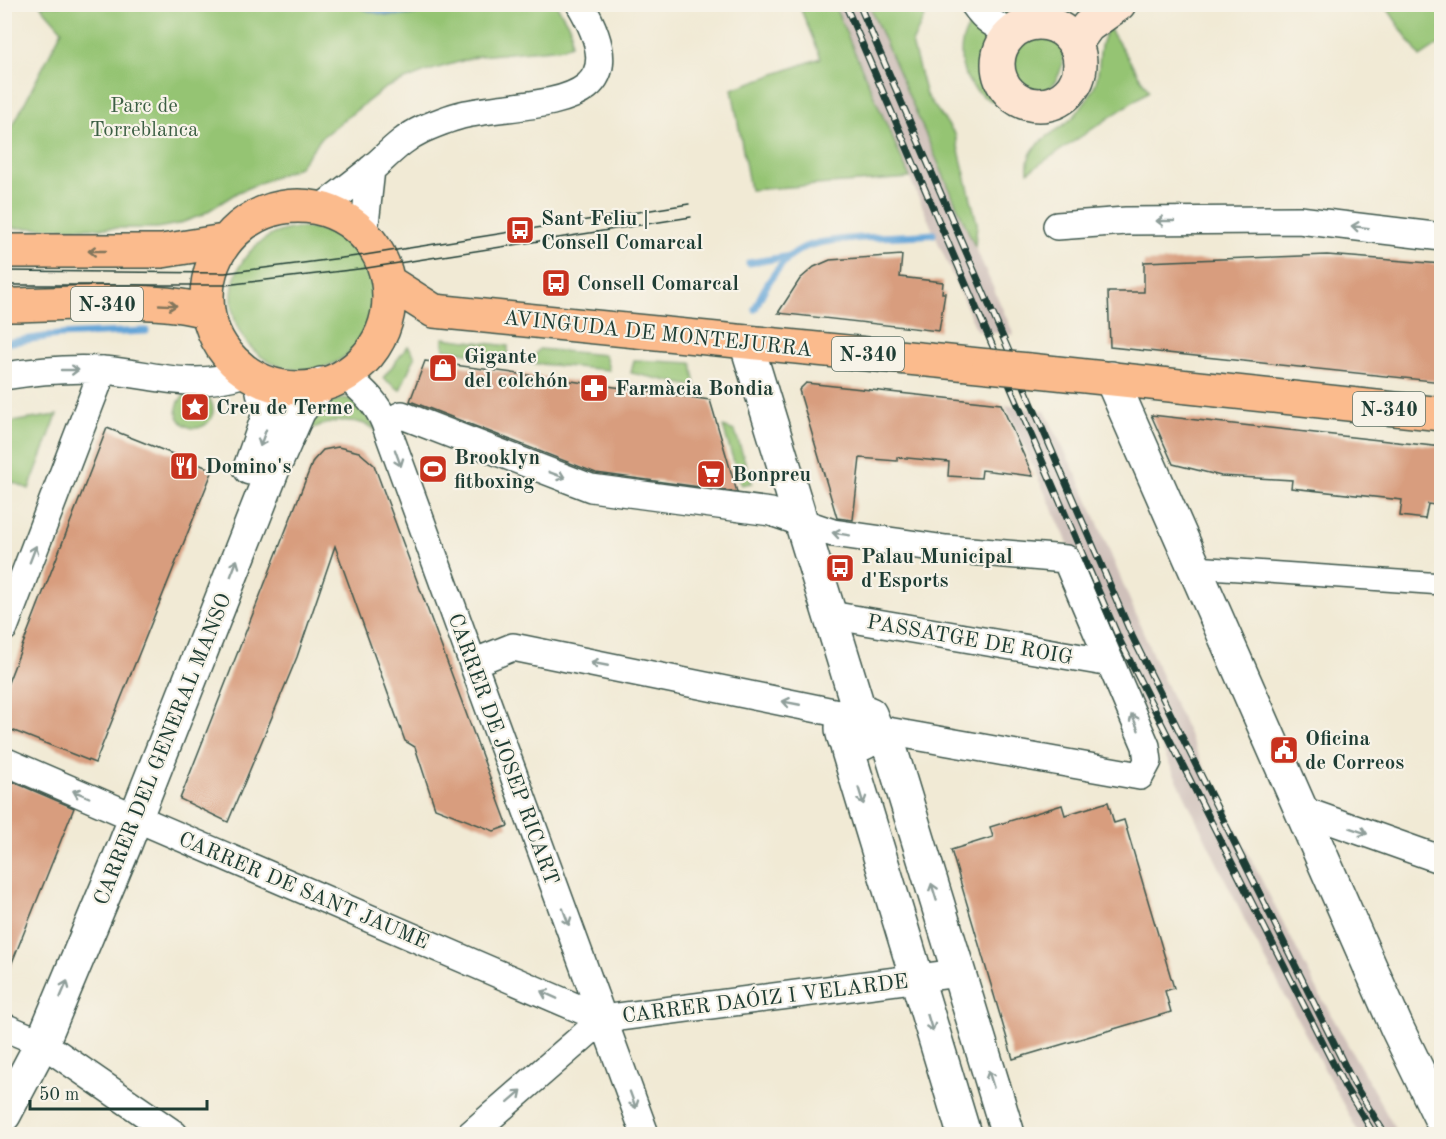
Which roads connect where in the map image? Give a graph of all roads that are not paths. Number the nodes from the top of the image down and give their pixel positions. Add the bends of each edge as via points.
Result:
1 (580, 4) edge
2 (974, 4) edge
3 (1057, 4) edge
4 (1119, 4) edge
5 (1022, 28) junction
6 (1075, 44) junction
7 (371, 169) junction
8 (319, 210) junction
9 (1442, 218) edge
10 (1057, 226) dead end
11 (364, 233) junction
12 (1430, 235) edge
13 (224, 241) junction
14 (4, 251) edge
15 (390, 283) junction
16 (4, 305) edge
17 (434, 310) junction
18 (208, 312) junction
19 (379, 340) junction
20 (746, 342) junction
21 (103, 370) junction
22 (4, 376) edge
23 (253, 377) junction
24 (1111, 378) junction
25 (333, 380) junction
26 (1442, 414) edge
27 (386, 423) junction
28 (801, 523) junction
29 (1196, 567) junction
30 (1442, 584) edge
31 (830, 615) junction
32 (4, 628) edge
33 (473, 663) junction
34 (1111, 663) junction
35 (861, 726) junction
36 (4, 761) edge
37 (1304, 812) junction
38 (125, 813) junction
39 (1442, 860) edge
40 (958, 973) junction
41 (917, 979) junction
42 (603, 1019) junction
43 (23, 1035) edge
44 (4, 1068) edge
45 (4, 1115) edge
46 (1442, 1120) edge
47 (174, 1134) edge
48 (474, 1134) edge
49 (645, 1134) edge
50 (964, 1134) edge
51 (1008, 1134) edge

1 - 7 street via 599,45 599,62 586,87 556,102 448,118 398,144
2 - 5 street via 983,18 996,27
3 - 5 main road
4 - 6 main road via 1088,26
5 - 6 main road via 1052,25
5 - 6 main road via 1003,42 997,69 1001,83 1021,102 1035,105 1059,100 1076,83 1080,59
7 - 8 street
7 - 11 street
8 - 11 main road via 342,217
8 - 13 main road via 295,207 269,211 244,221
9 - 12 street
12 -> 10 street via 1299,220 1126,221
11 - 15 main road via 376,246
13 -> 14 main road via 162,251
13 - 18 main road via 208,276
15 - 17 main road, AVINGUDA DE MONTEJURRA / N-340
15 - 19 main road via 390,304
16 -> 18 main road, N-340 via 147,304 189,306
17 - 19 main road
17 - 20 main road, AVINGUDA DE MONTEJURRA / N-340
18 - 23 main road via 222,348
19 - 25 main road via 358,366
20 - 24 main road, AVINGUDA DE MONTEJURRA / N-340, bridge
20 - 28 street
22 -> 21 street
21 - 23 street via 186,382
32 -> 21 street
23 - 25 main road via 304,388
23 -> 38 street, CARRER DEL GENERAL MANSO via 266,400 266,428
24 - 26 main road, N-340
24 - 29 street
25 - 27 street, CARRER DE JOSEP RICART via 368,396
38 -> 25 street, CARRER DEL GENERAL MANSO via 299,410
27 -> 28 street via 402,415 591,488 771,512
27 -> 33 street, CARRER DE JOSEP RICART
28 - 31 street
34 -> 28 street via 1066,559 935,548 833,533
29 - 30 street
29 - 37 street
31 - 34 street, PASSATGE DE ROIG
31 - 35 street
35 -> 33 street via 513,646
33 -> 42 street, CARRER DE JOSEP RICART
35 -> 34 street via 1140,776 1148,761 1146,746
40 -> 35 street via 891,751 885,741
35 -> 41 street via 848,750
38 -> 36 street, CARRER DE SANT JAUME
37 -> 39 street
37 - 46 street via 1397,1028
42 -> 38 street, CARRER DE SANT JAUME
38 - 43 street, CARRER DEL GENERAL MANSO
40 - 41 street, CARRER DAÓIZ I VELARDE
51 -> 40 street
41 - 42 street, CARRER DAÓIZ I VELARDE
41 -> 50 street
48 -> 42 street, CARRER DAÓIZ I VELARDE
42 -> 49 street, CARRER DE JOSEP RICART
43 - 44 street, CARRER DEL GENERAL MANSO
43 - 45 street, CARRER DEL GENERAL MANSO
43 - 47 street

